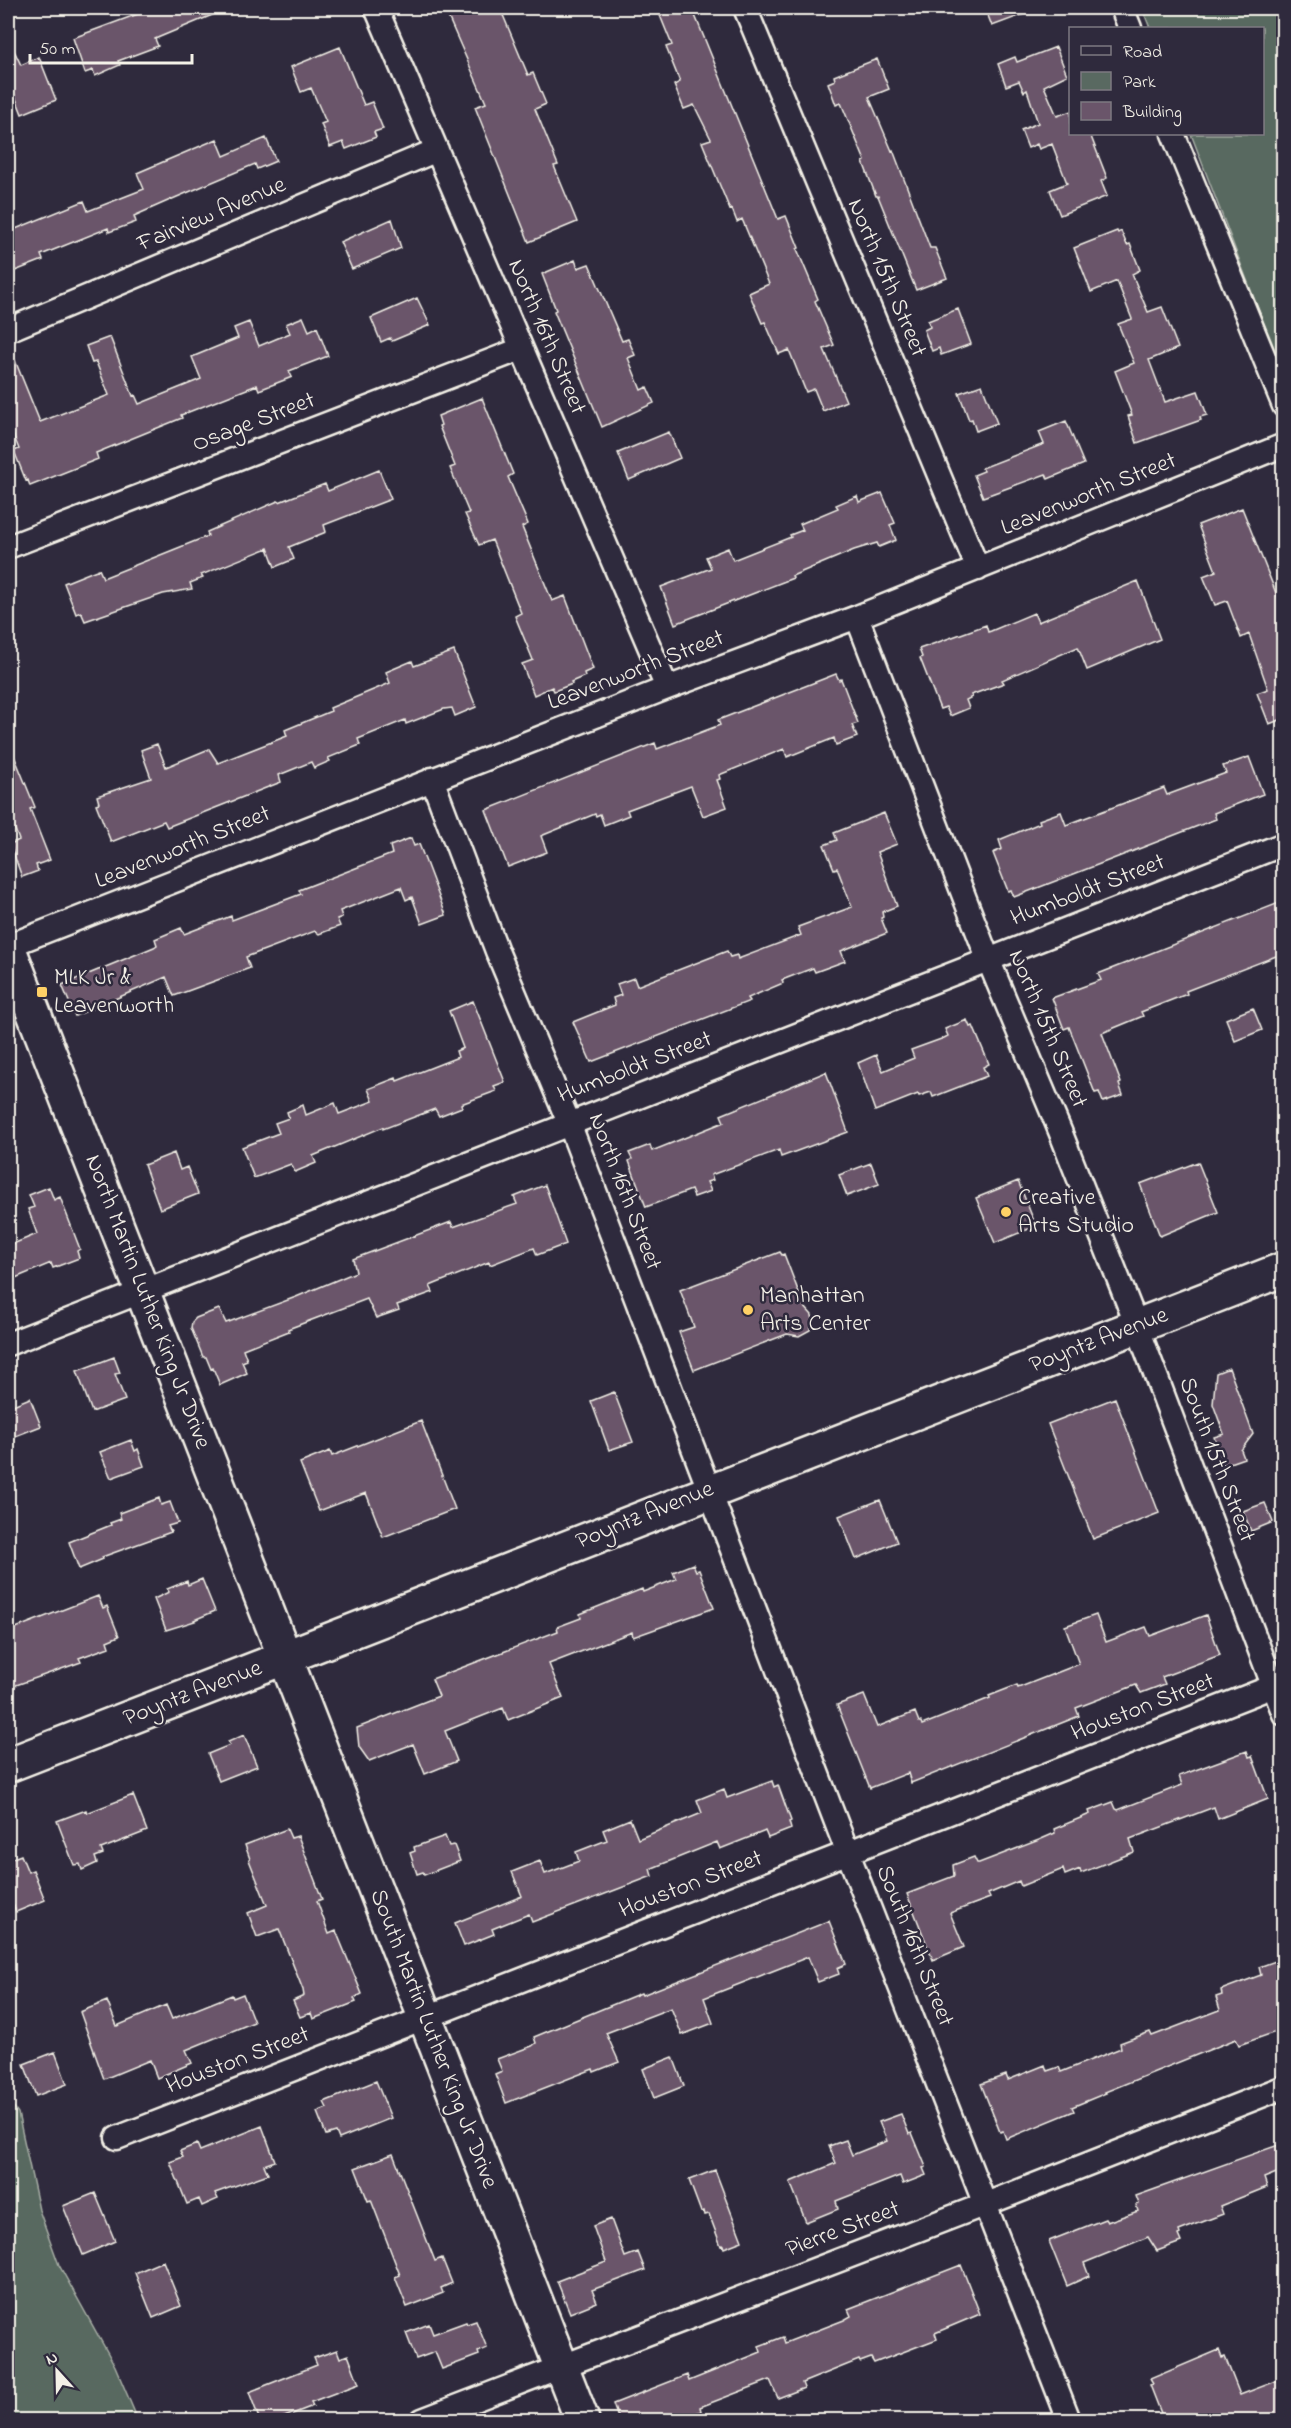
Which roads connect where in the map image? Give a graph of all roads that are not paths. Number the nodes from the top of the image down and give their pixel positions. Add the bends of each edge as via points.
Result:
1 (376, 8) edge
2 (745, 8) edge
3 (1122, 8) edge
4 (1130, 27) edge
5 (1173, 135) edge
6 (437, 150) junction
7 (8, 330) edge
8 (521, 349) junction
9 (1284, 406) edge
10 (1284, 445) edge
11 (8, 547) edge
12 (978, 569) junction
13 (857, 617) junction
14 (667, 688) junction
15 (432, 779) junction
16 (1284, 844) edge
17 (8, 946) edge
18 (988, 959) junction
19 (569, 1123) junction
20 (1284, 1269) edge
21 (143, 1290) junction
22 (1137, 1326) junction
23 (8, 1344) edge
24 (709, 1491) junction
25 (287, 1657) junction
26 (1278, 1684) edge
27 (1284, 1714) edge
28 (8, 1765) edge
29 (848, 1853) junction
30 (424, 2018) junction
31 (1284, 2087) edge
32 (117, 2138) dead end
33 (986, 2204) junction
34 (561, 2366) junction
35 (422, 2421) edge
36 (582, 2421) edge
37 (1069, 2421) edge

1 - 6 street, North 16th Street
2 - 12 street, North 15th Street
3 - 4 street
5 - 9 street
6 - 7 street, Fairview Avenue
6 - 8 street, North 16th Street
8 - 11 street, Osage Street
8 - 14 street, North 16th Street
10 - 12 street, Leavenworth Street
12 - 13 street, Leavenworth Street
13 - 14 street, Leavenworth Street
13 - 18 street, North 15th Street
14 - 15 street, Leavenworth Street
15 - 17 street, Leavenworth Street
15 - 19 street, North 16th Street via 497,951
16 - 18 street, Humboldt Street
17 - 21 street, North Martin Luther King Jr Drive
18 - 19 street, Humboldt Street
18 - 22 street, North 15th Street
19 - 21 street, Humboldt Street
19 - 24 street, North 16th Street
20 - 22 street, Poyntz Avenue
21 - 23 street, Humboldt Street
21 - 25 street, North Martin Luther King Jr Drive
22 - 24 street, Poyntz Avenue
22 - 26 street, South 15th Street
24 - 25 street, Poyntz Avenue
24 - 29 street, South 16th Street
25 - 28 street, Poyntz Avenue
25 - 30 street, South Martin Luther King Jr Drive
26 - 27 street, South 15th Street
26 - 29 street, Houston Street
29 - 30 street, Houston Street
29 - 33 street, South 16th Street
30 - 32 street, Houston Street
30 - 34 street, South Martin Luther King Jr Drive
31 - 33 street, Pierre Street
33 - 34 street, Pierre Street
33 - 37 street, South 16th Street
34 - 35 street, Pierre Street
34 - 36 street, South Martin Luther King Jr Drive

